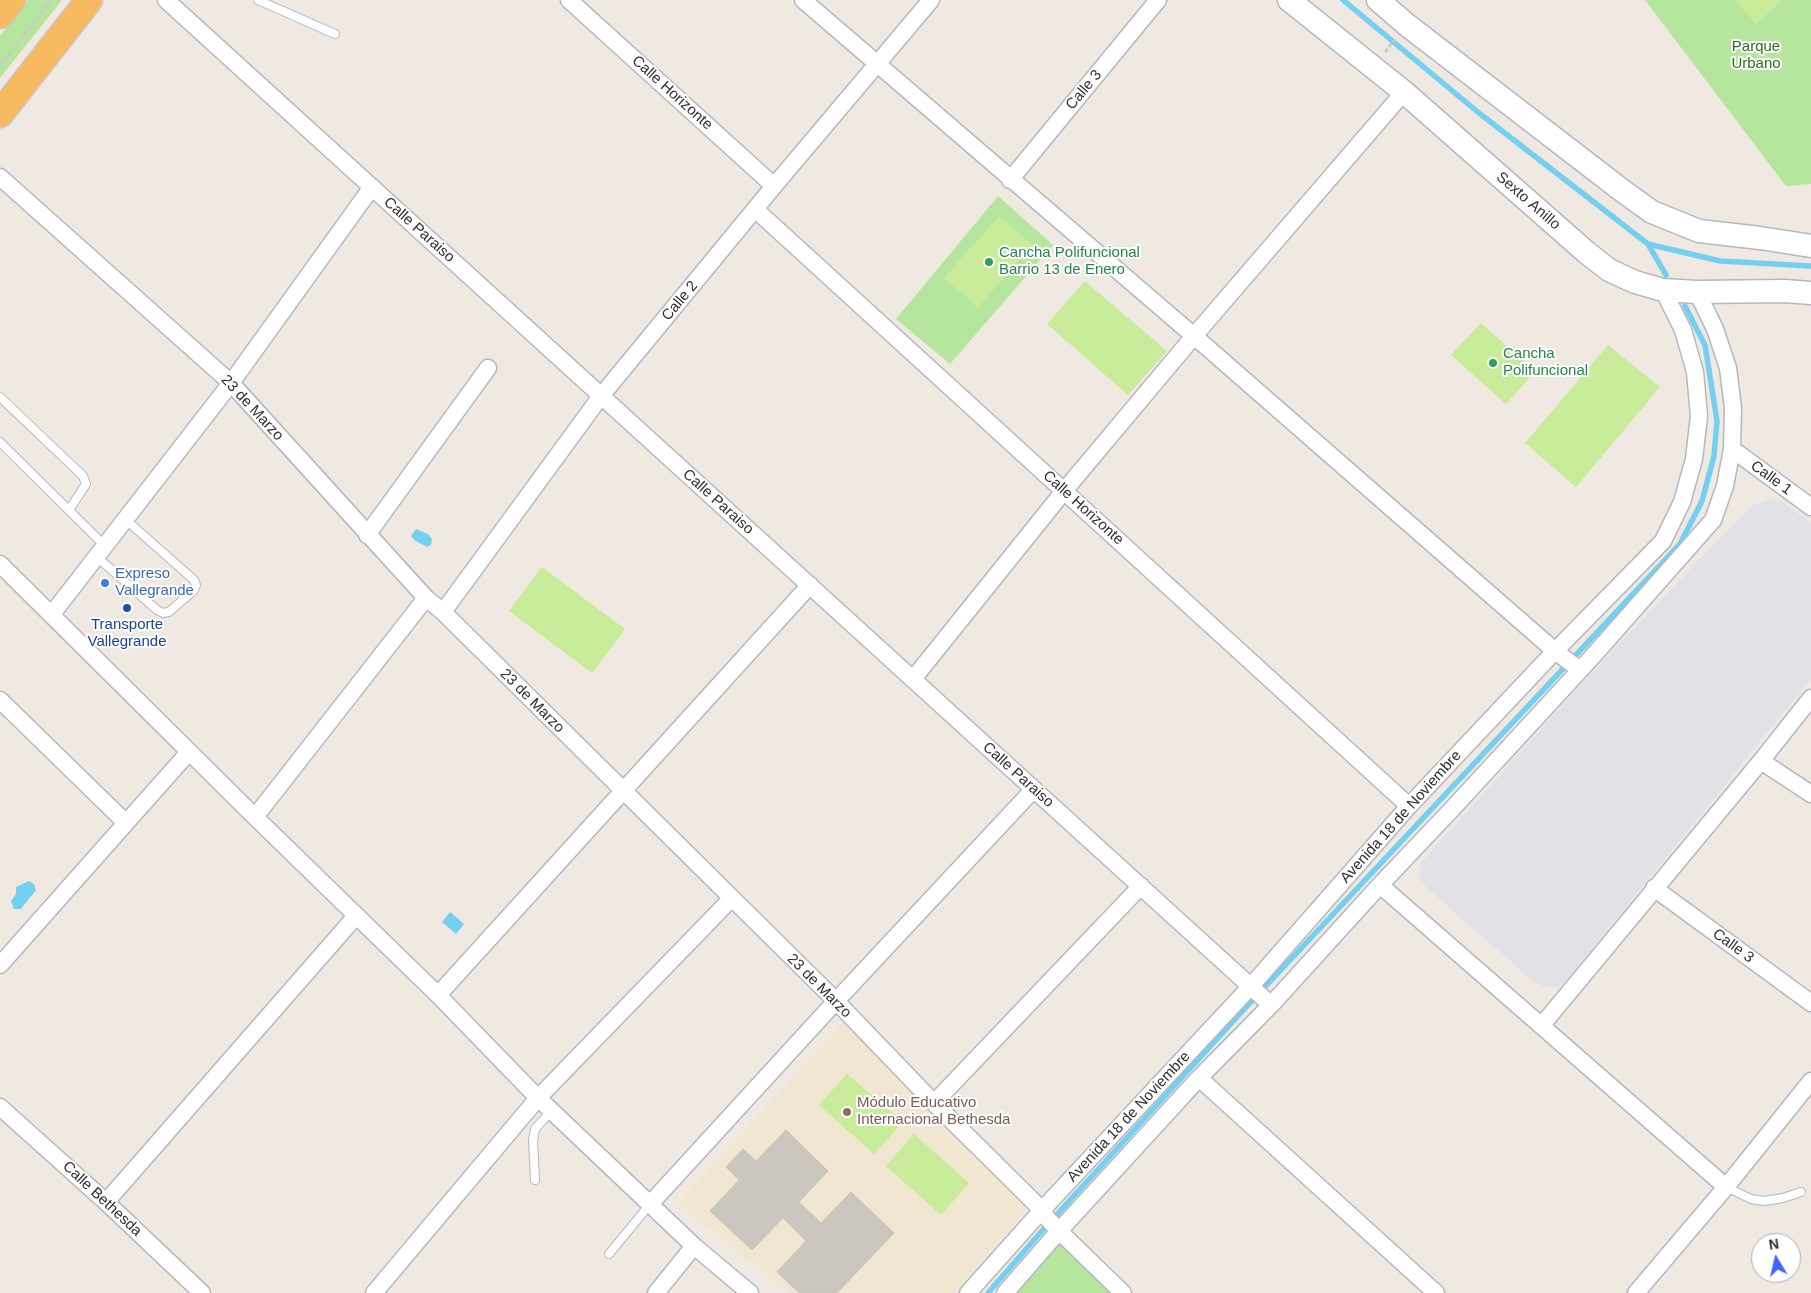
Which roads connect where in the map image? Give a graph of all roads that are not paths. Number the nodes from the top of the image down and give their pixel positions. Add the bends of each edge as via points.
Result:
1 (12, 0) edge
2 (89, 0) edge
3 (166, 0) edge
4 (258, 0) edge
5 (569, 0) edge
6 (803, 0) edge
7 (931, 0) edge
8 (1158, 0) edge
9 (1289, 0) edge
10 (1378, 0) edge
11 (0, 15) edge
12 (335, 34) dead end
13 (877, 64) junction
14 (1404, 92) junction
15 (0, 114) edge
16 (0, 177) edge
17 (1010, 180) junction
18 (774, 186) junction
19 (372, 187) junction
20 (756, 210) junction
21 (1811, 246) edge
22 (1663, 290) junction
23 (1697, 292) junction
24 (1811, 293) edge
25 (1194, 336) junction
26 (488, 368) dead end
27 (231, 383) junction
28 (601, 396) junction
29 (0, 398) edge
30 (0, 442) edge
31 (1732, 449) junction
32 (1064, 491) junction
33 (1811, 507) edge
34 (70, 510) junction
35 (125, 519) junction
36 (367, 535) junction
37 (100, 550) junction
38 (0, 564) edge
39 (810, 585) junction
40 (426, 598) junction
41 (443, 612) junction
42 (52, 614) junction
43 (1567, 661) junction
44 (914, 679) junction
45 (1811, 698) edge
46 (0, 700) edge
47 (189, 752) junction
48 (1761, 761) junction
49 (1034, 789) junction
50 (623, 792) junction
51 (1811, 794) edge
52 (1409, 806) junction
53 (255, 817) junction
54 (125, 822) junction
55 (1380, 885) junction
56 (1141, 886) junction
57 (1654, 888) junction
58 (731, 899) junction
59 (356, 916) junction
60 (2, 957) edge
61 (438, 994) junction
62 (1261, 995) junction
63 (836, 1001) junction
64 (1811, 1003) edge
65 (1542, 1025) junction
66 (1199, 1078) junction
67 (1811, 1081) edge
68 (538, 1098) junction
69 (934, 1103) junction
70 (0, 1108) edge
71 (552, 1110) junction
72 (535, 1180) dead end
73 (1726, 1187) junction
74 (1801, 1192) dead end
75 (106, 1202) junction
76 (651, 1203) junction
77 (1050, 1221) junction
78 (694, 1246) junction
79 (609, 1254) dead end
80 (202, 1293) edge
81 (374, 1293) edge
82 (656, 1293) edge
83 (750, 1293) edge
84 (968, 1293) edge
85 (1005, 1293) edge
86 (1123, 1293) edge
87 (1436, 1293) edge
88 (1636, 1293) edge

1 - 11 highway
2 - 15 highway
3 - 19 street, Calle Paraiso
4 - 12 lane
5 - 18 street, Calle Horizonte
6 - 13 street
7 - 13 street, Calle 2
8 - 17 street, Calle 3
9 - 14 main road, Sexto Anillo
10 - 21 main road via 1407,26 1652,212 1699,231
13 - 17 street
13 - 18 street, Calle 2
14 - 22 main road, Sexto Anillo via 1609,270
14 - 25 street
16 - 27 street, 23 de Marzo
17 - 25 street
18 - 20 street, Calle 2
19 - 27 street
19 - 28 street, Calle Paraiso
20 - 28 street, Calle 2
20 - 32 street, Calle Horizonte
22 - 23 main road, Sexto Anillo
22 - 43 street, Avenida 18 de Noviembre via 1683,330 1695,372 1699,416 1694,460 1682,502 1663,542
23 - 24 main road, Sexto Anillo
23 - 31 street, Avenida 18 de Noviembre via 1716,329 1728,368 1733,408
25 - 32 street
25 - 43 street
26 - 36 street
27 - 35 street
27 - 36 street, 23 de Marzo
28 - 39 street, Calle Paraiso
28 - 41 street, Calle 2
29 - 34 lane via 83,476 86,484
30 - 34 lane
31 - 33 street, Calle 1
31 - 43 street, Avenida 18 de Noviembre via 1725,486 1713,520
32 - 44 street
32 - 52 street, Calle Horizonte
34 - 37 lane
35 - 37 street
35 - 37 lane via 194,580 194,590 169,612 157,610
36 - 40 street, 23 de Marzo
37 - 42 street
38 - 42 street
39 - 44 street, Calle Paraiso
39 - 50 street
40 - 41 street, 23 de Marzo
40 - 53 street
41 - 50 street, 23 de Marzo
42 - 47 street
43 - 52 street, Avenida 18 de Noviembre
43 - 55 street, Avenida 18 de Noviembre via 1460,801
44 - 49 street, Calle Paraiso
45 - 48 street
46 - 54 street
47 - 53 street
47 - 54 street
48 - 51 street
48 - 57 street
49 - 56 street, Calle Paraiso
49 - 63 street
50 - 58 street, 23 de Marzo
50 - 61 street
52 - 62 street, Avenida 18 de Noviembre
53 - 59 street
54 - 60 street
55 - 62 street, Avenida 18 de Noviembre
55 - 65 street
56 - 62 street, Calle Paraiso
56 - 69 street
57 - 64 street, Calle 3
57 - 65 street
58 - 63 street, 23 de Marzo
58 - 68 street
59 - 61 street
59 - 75 street
61 - 68 street
62 - 66 street, Avenida 18 de Noviembre
62 - 77 street, Avenida 18 de Noviembre
63 - 69 street, 23 de Marzo
63 - 76 street
65 - 73 street
66 - 77 street, Avenida 18 de Noviembre
66 - 87 street
67 - 73 street
68 - 71 street
68 - 81 street
69 - 77 street, 23 de Marzo
70 - 75 street, Calle Bethesda
71 - 72 lane via 535,1129
71 - 76 street
73 - 74 lane via 1751,1199 1764,1201
73 - 88 street
75 - 80 street, Calle Bethesda
76 - 78 street
76 - 79 lane
77 - 84 street, Avenida 18 de Noviembre
77 - 85 street, Avenida 18 de Noviembre
77 - 86 street, 23 de Marzo
78 - 82 street
78 - 83 street

